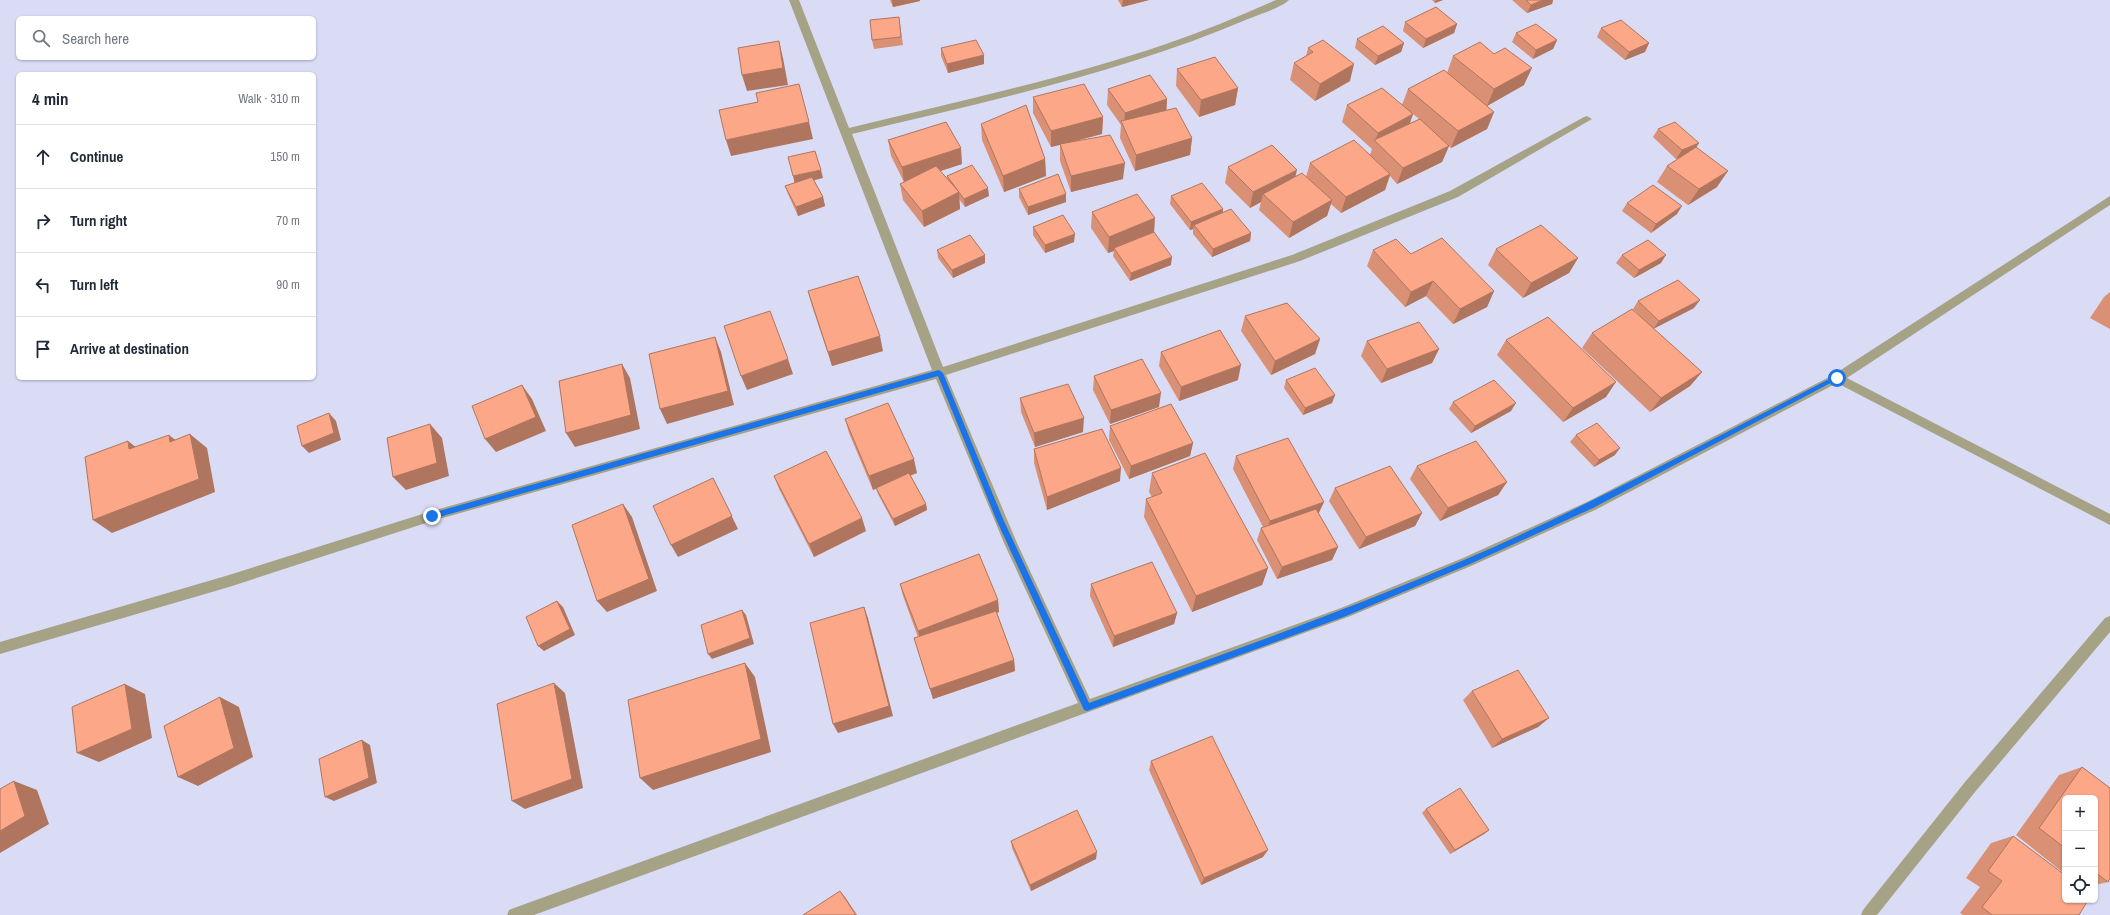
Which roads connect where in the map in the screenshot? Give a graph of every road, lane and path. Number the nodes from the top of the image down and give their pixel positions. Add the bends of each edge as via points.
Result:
1 (794, 0) edge
2 (1284, 0) edge
3 (1587, 119) dead end
4 (847, 132) junction
5 (2110, 200) edge
6 (939, 373) junction
7 (1837, 378) junction
8 (2110, 520) edge
9 (2110, 622) edge
10 (0, 648) edge
11 (1087, 708) junction
12 (514, 915) edge
13 (1868, 915) edge

1 - 4 street
2 - 4 street via 1242,19 1153,52 1030,88
3 - 6 street via 1454,194 1296,258
4 - 6 street
5 - 7 street
6 - 10 street via 432,516 229,581
6 - 11 street via 1000,519
7 - 8 street
7 - 11 street via 1591,506 1467,562 1343,613
9 - 13 street via 1970,787
11 - 12 street

